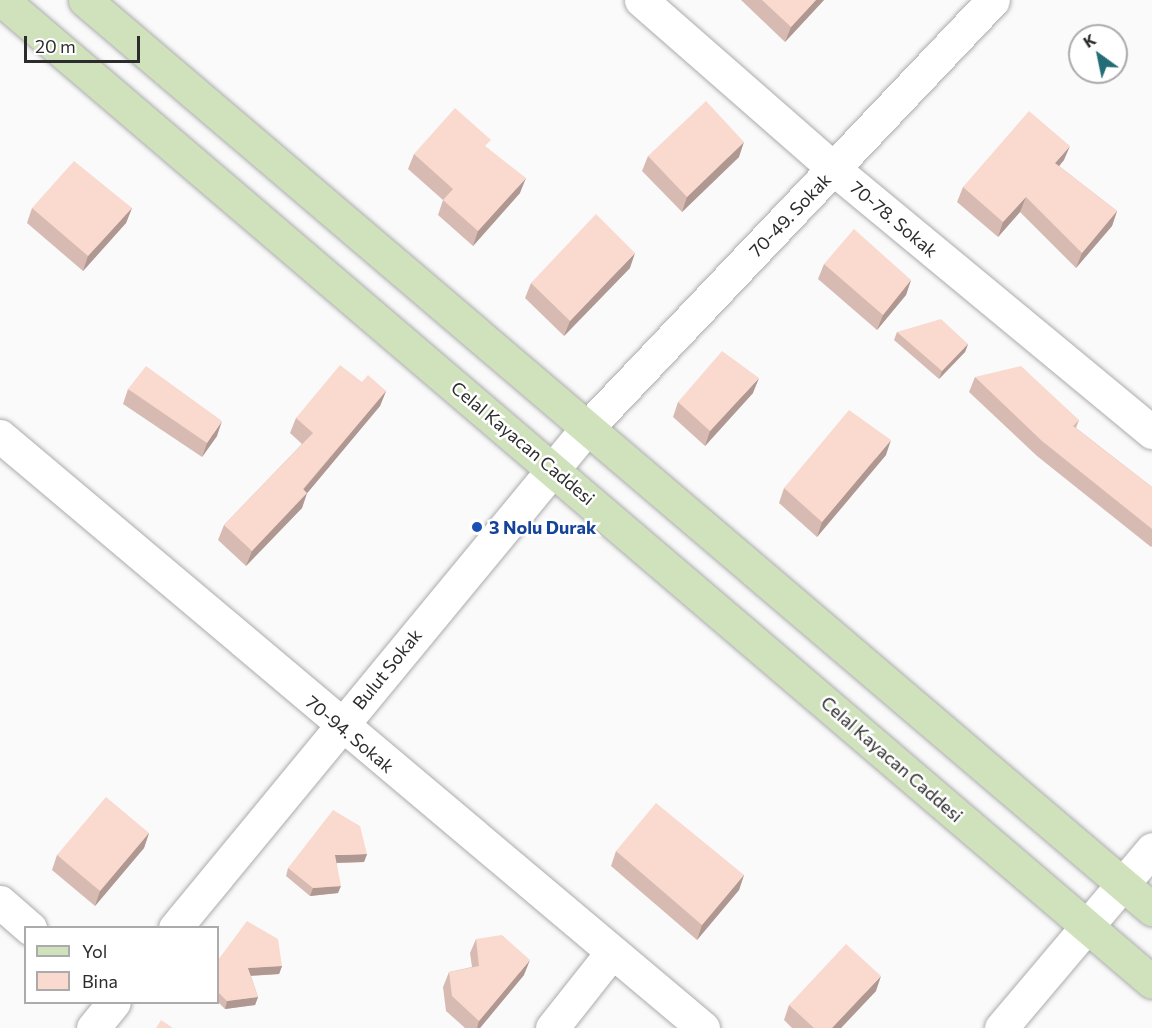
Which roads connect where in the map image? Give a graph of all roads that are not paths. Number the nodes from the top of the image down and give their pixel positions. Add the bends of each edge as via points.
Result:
1 (2, 0) edge
2 (85, 0) edge
3 (641, 0) edge
4 (993, 0) edge
5 (834, 169) junction
6 (586, 429) junction
7 (1152, 432) edge
8 (0, 436) edge
9 (553, 467) junction
10 (340, 726) junction
11 (1152, 849) edge
12 (1122, 884) junction
13 (0, 902) edge
14 (1152, 909) edge
15 (29, 926) edge
16 (176, 926) edge
17 (1088, 928) junction
18 (612, 952) junction
19 (1152, 982) edge
20 (112, 1004) edge
21 (93, 1028) edge
22 (552, 1028) edge
23 (703, 1028) edge
24 (1001, 1028) edge

1 - 9 street, Celal Kayacan Caddesi
2 - 6 street
3 - 5 street, 70-78. Sokak
4 - 5 street, 70-49. Sokak
5 - 6 street, 70-49. Sokak
5 - 7 street, 70-78. Sokak
6 - 9 street, 70-49. Sokak
6 - 12 street
8 - 10 street, 70-94. Sokak
9 - 10 street, Bulut Sokak
9 - 17 street, Celal Kayacan Caddesi
10 - 16 street, Bulut Sokak
10 - 18 street, 70-94. Sokak
11 - 12 street
12 - 14 street
12 - 17 street
13 - 15 street
17 - 19 street, Celal Kayacan Caddesi
17 - 24 street
18 - 22 street
18 - 23 street, 70-94. Sokak
20 - 21 street

